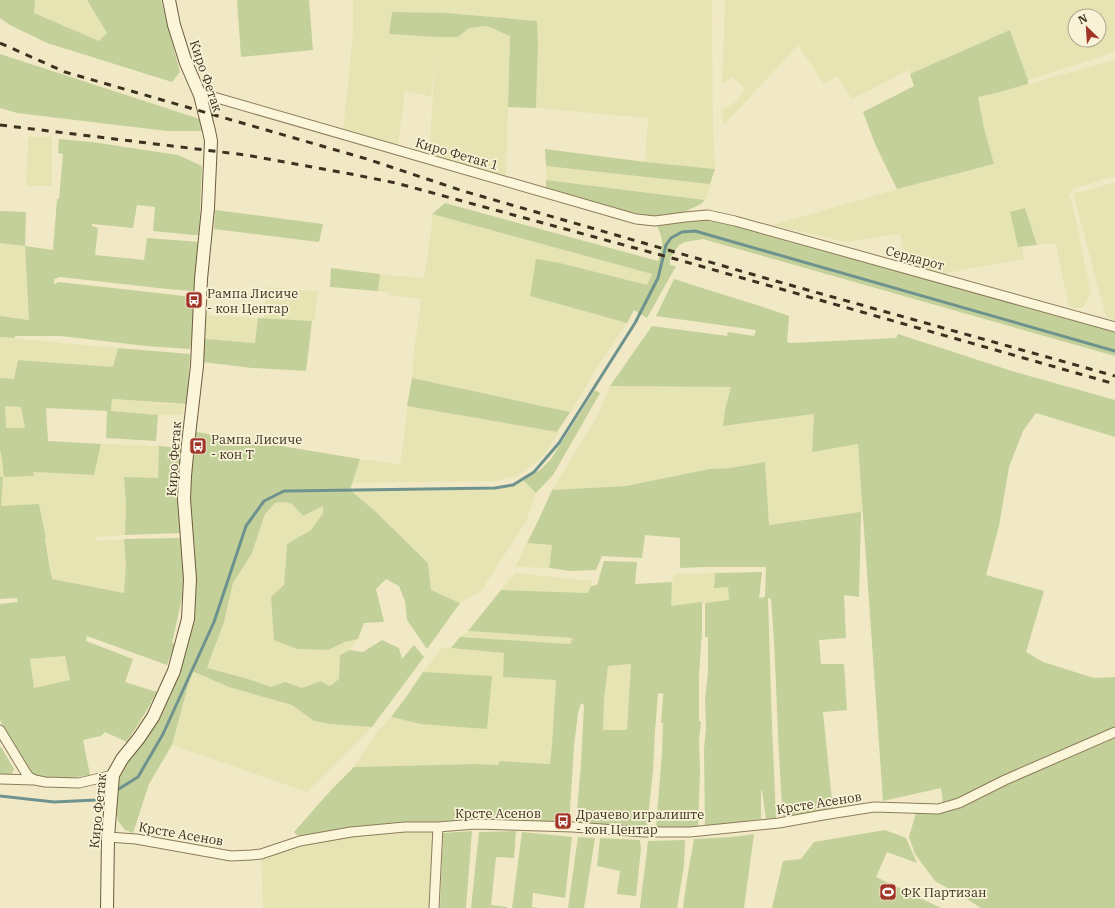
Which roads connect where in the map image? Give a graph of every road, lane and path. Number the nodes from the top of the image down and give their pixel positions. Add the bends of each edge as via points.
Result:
1 (169, 0) edge
2 (200, 95) junction
3 (217, 98) junction
4 (204, 112) junction
5 (708, 215) joint
6 (1115, 327) edge
7 (0, 730) edge
8 (1115, 732) edge
9 (113, 775) junction
10 (0, 779) edge
11 (35, 780) junction
12 (438, 827) junction
13 (108, 837) junction
14 (107, 908) edge
15 (434, 908) edge

1 - 2 main road, Киро Фетак via 186,63
2 - 3 street, Киро Фетак 1
2 - 4 main road, Киро Фетак
3 - 4 street via 210,102
3 - 5 street, Киро Фетак 1 via 636,219 655,221
4 - 9 main road, Киро Фетак via 211,141 197,366 185,476 184,499 190,579 188,619 174,671 153,717
5 - 6 street, Сердарот
7 - 11 street via 26,773
8 - 12 street, Крсте Асенов via 959,803 938,809 874,807 779,823 690,832 490,824
9 - 11 street via 79,783
9 - 13 main road, Киро Фетак
10 - 11 street
12 - 13 street, Крсте Асенов via 351,832 300,841 251,856 231,856 136,839
12 - 15 street
13 - 14 main road, Киро Фетак

